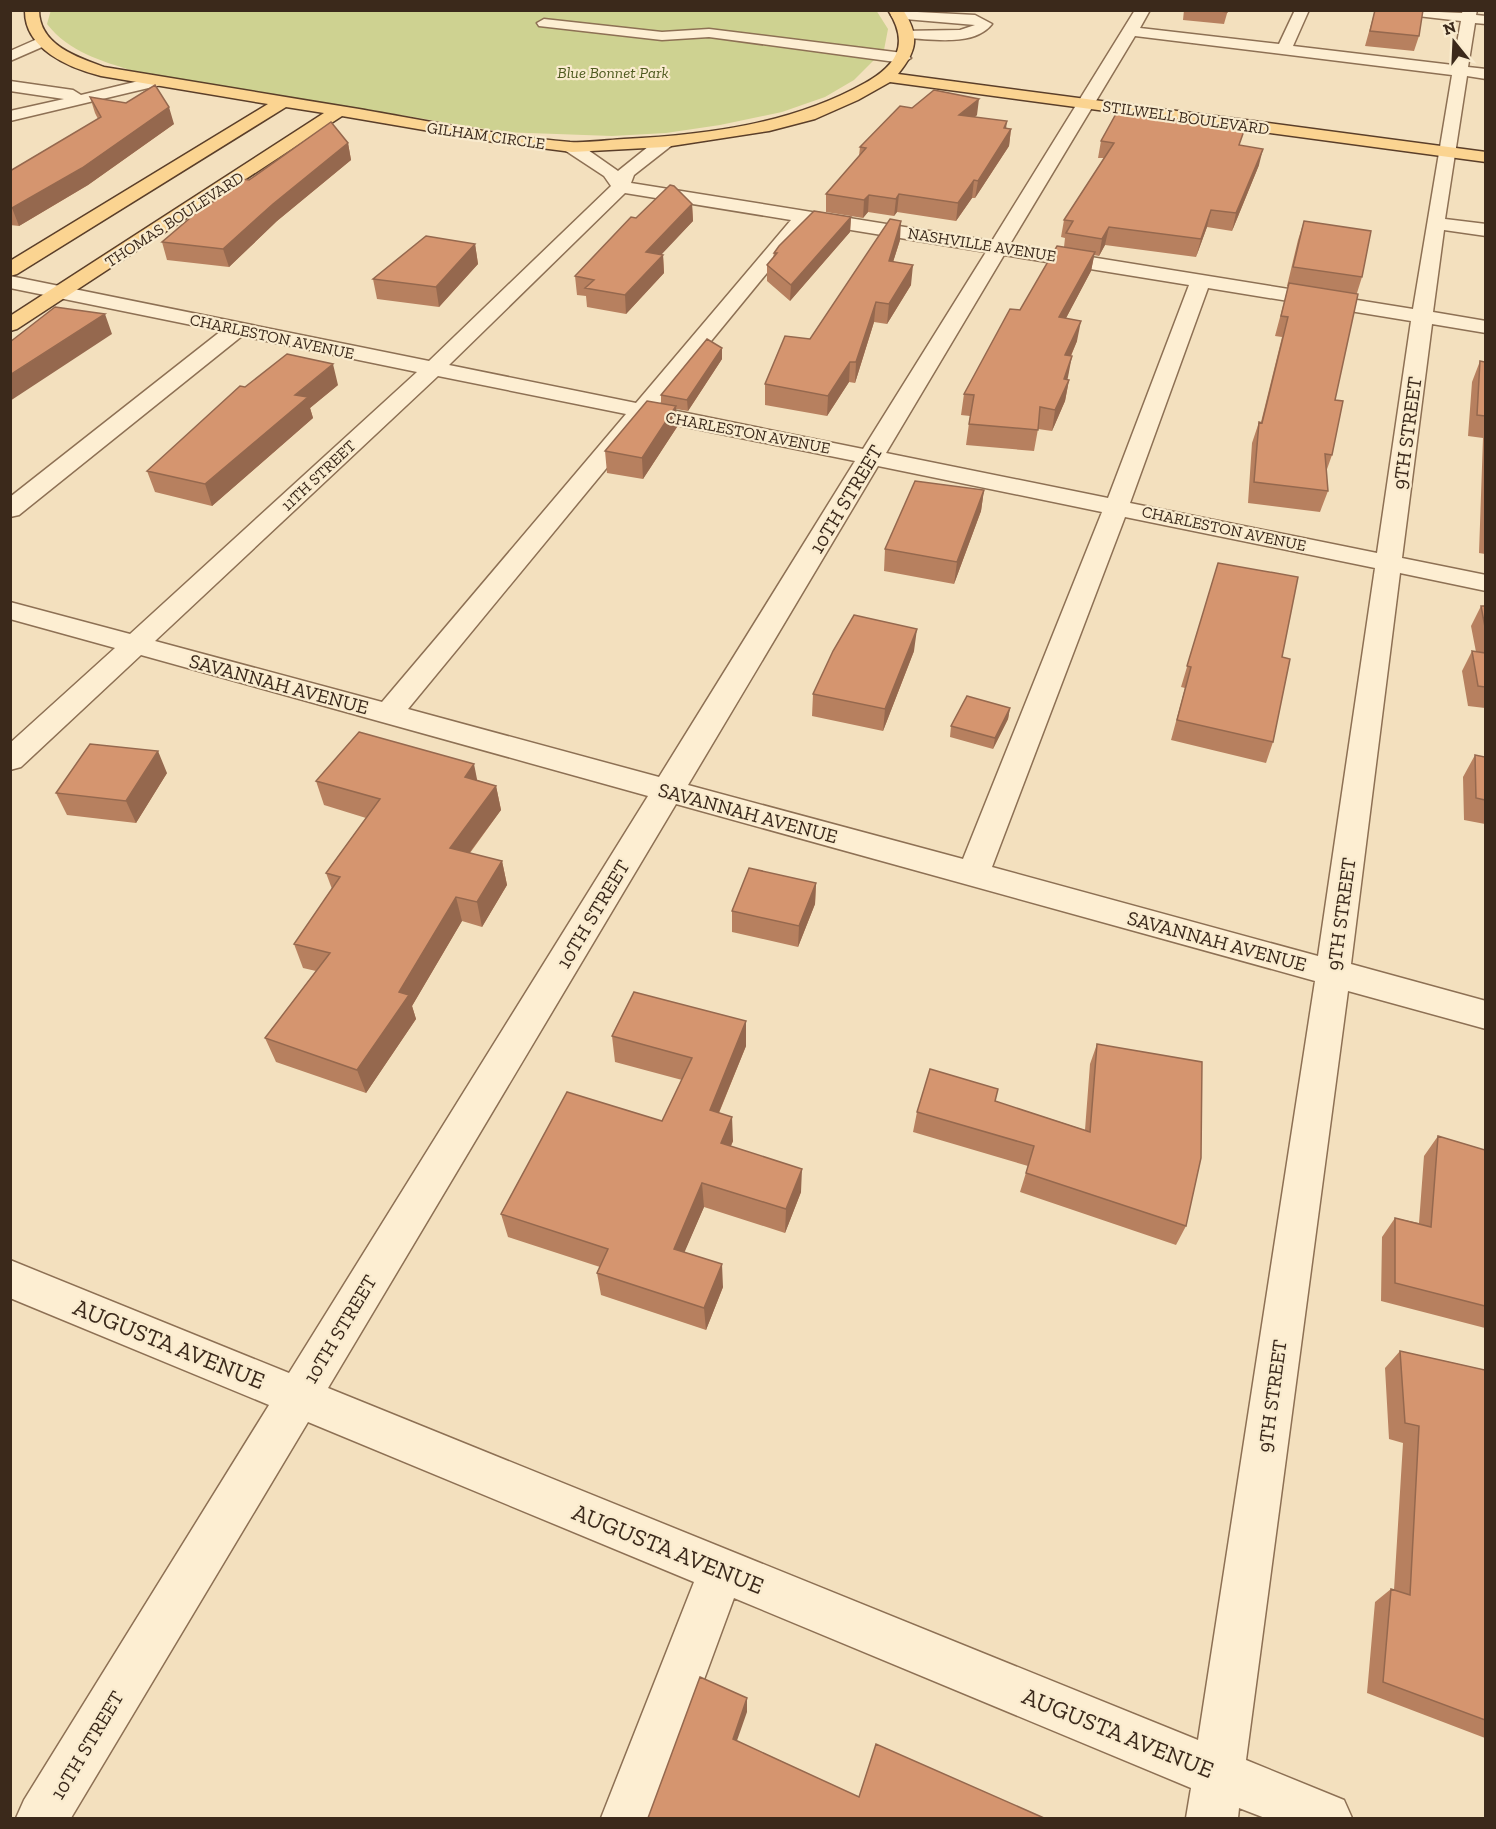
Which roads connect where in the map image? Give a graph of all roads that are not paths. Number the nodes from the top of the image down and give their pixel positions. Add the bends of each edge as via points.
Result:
1 (32, 10) edge
2 (1302, 10) edge
3 (1400, 10) edge
4 (897, 13) edge
5 (1475, 16) edge
6 (1137, 21) edge
7 (544, 23) dead end
8 (906, 34) junction
9 (662, 36) junction
10 (44, 41) junction
11 (694, 50) dead end
12 (1284, 50) junction
13 (10, 57) edge
14 (908, 58) junction
15 (1473, 73) edge
16 (864, 74) dead end
17 (887, 77) junction
18 (154, 82) junction
19 (10, 86) edge
20 (1093, 88) junction
21 (89, 98) junction
22 (281, 103) junction
23 (338, 112) junction
24 (10, 116) edge
25 (1449, 136) junction
26 (665, 142) junction
27 (573, 147) junction
28 (1485, 158) edge
29 (621, 187) junction
30 (805, 215) junction
31 (1436, 223) junction
32 (1485, 230) edge
33 (999, 247) junction
34 (10, 270) edge
35 (1201, 280) junction
36 (10, 282) edge
37 (60, 292) junction
38 (1424, 316) junction
39 (10, 325) edge
40 (1485, 327) edge
41 (237, 329) junction
42 (433, 369) junction
43 (641, 410) junction
44 (872, 457) junction
45 (1117, 506) junction
46 (10, 510) edge
47 (1389, 562) junction
48 (1485, 583) edge
49 (10, 610) edge
50 (135, 644) junction
51 (388, 714) junction
52 (10, 760) edge
53 (668, 792) junction
54 (973, 875) junction
55 (1333, 973) junction
56 (1485, 1014) edge
57 (10, 1279) edge
58 (298, 1398) junction
59 (721, 1570) junction
60 (1218, 1774) junction
61 (42, 1818) edge
62 (627, 1818) edge
63 (1212, 1818) edge
64 (1326, 1818) edge

1 - 10 main road, GILHAM CIRCLE via 33,27
2 - 12 street
3 - 5 street
4 - 8 main road via 905,24
4 - 8 street via 975,19 985,24 976,32
5 - 15 street, 9TH STREET
6 - 12 street
6 - 20 street, 10TH STREET
7 - 9 street
8 - 14 main road
9 - 11 street
9 - 14 street via 709,33
10 - 13 street
10 - 18 main road, GILHAM CIRCLE via 74,62
12 - 15 street
14 - 17 main road, GILHAM CIRCLE
15 - 25 street, 9TH STREET
16 - 17 street
17 - 20 main road, STILWELL BOULEVARD
17 - 26 main road, GILHAM CIRCLE via 809,115 769,126
18 - 21 street
18 - 22 main road, GILHAM CIRCLE
19 - 21 street
20 - 25 main road, STILWELL BOULEVARD
20 - 33 street, 10TH STREET
21 - 24 street
22 - 23 main road, GILHAM CIRCLE
22 - 34 main road
23 - 27 main road, GILHAM CIRCLE
23 - 37 main road, THOMAS BOULEVARD
25 - 28 main road, STILWELL BOULEVARD
25 - 31 street, 9TH STREET
26 - 27 main road, GILHAM CIRCLE
26 - 29 street, 11TH STREET via 627,173
27 - 29 street via 610,172
29 - 30 street, NASHVILLE AVENUE
29 - 42 street, 11TH STREET
30 - 33 street, NASHVILLE AVENUE
30 - 43 street
31 - 32 street
31 - 38 street, 9TH STREET
33 - 35 street, NASHVILLE AVENUE
33 - 44 street, 10TH STREET
35 - 38 street, NASHVILLE AVENUE
35 - 45 street
36 - 37 street, CHARLESTON AVENUE
37 - 39 main road, THOMAS BOULEVARD
37 - 41 street, CHARLESTON AVENUE
38 - 40 street, NASHVILLE AVENUE
38 - 47 street, 9TH STREET
41 - 42 street, CHARLESTON AVENUE
41 - 46 street
42 - 43 street, CHARLESTON AVENUE
42 - 50 street, 11TH STREET
43 - 44 street, CHARLESTON AVENUE
43 - 51 street
44 - 45 street, CHARLESTON AVENUE
44 - 53 street, 10TH STREET
45 - 47 street, CHARLESTON AVENUE
45 - 54 street
47 - 48 street, CHARLESTON AVENUE
47 - 55 street, 9TH STREET
49 - 50 street, SAVANNAH AVENUE
50 - 51 street, SAVANNAH AVENUE
50 - 52 street, 11TH STREET
51 - 53 street, SAVANNAH AVENUE
53 - 54 street, SAVANNAH AVENUE
53 - 58 street, 10TH STREET
54 - 55 street, SAVANNAH AVENUE
55 - 56 street, SAVANNAH AVENUE
55 - 60 street, 9TH STREET
57 - 58 street, AUGUSTA AVENUE
58 - 59 street, AUGUSTA AVENUE
58 - 61 street, 10TH STREET
59 - 60 street, AUGUSTA AVENUE
59 - 62 street
60 - 63 street, 9TH STREET
60 - 64 street, AUGUSTA AVENUE

